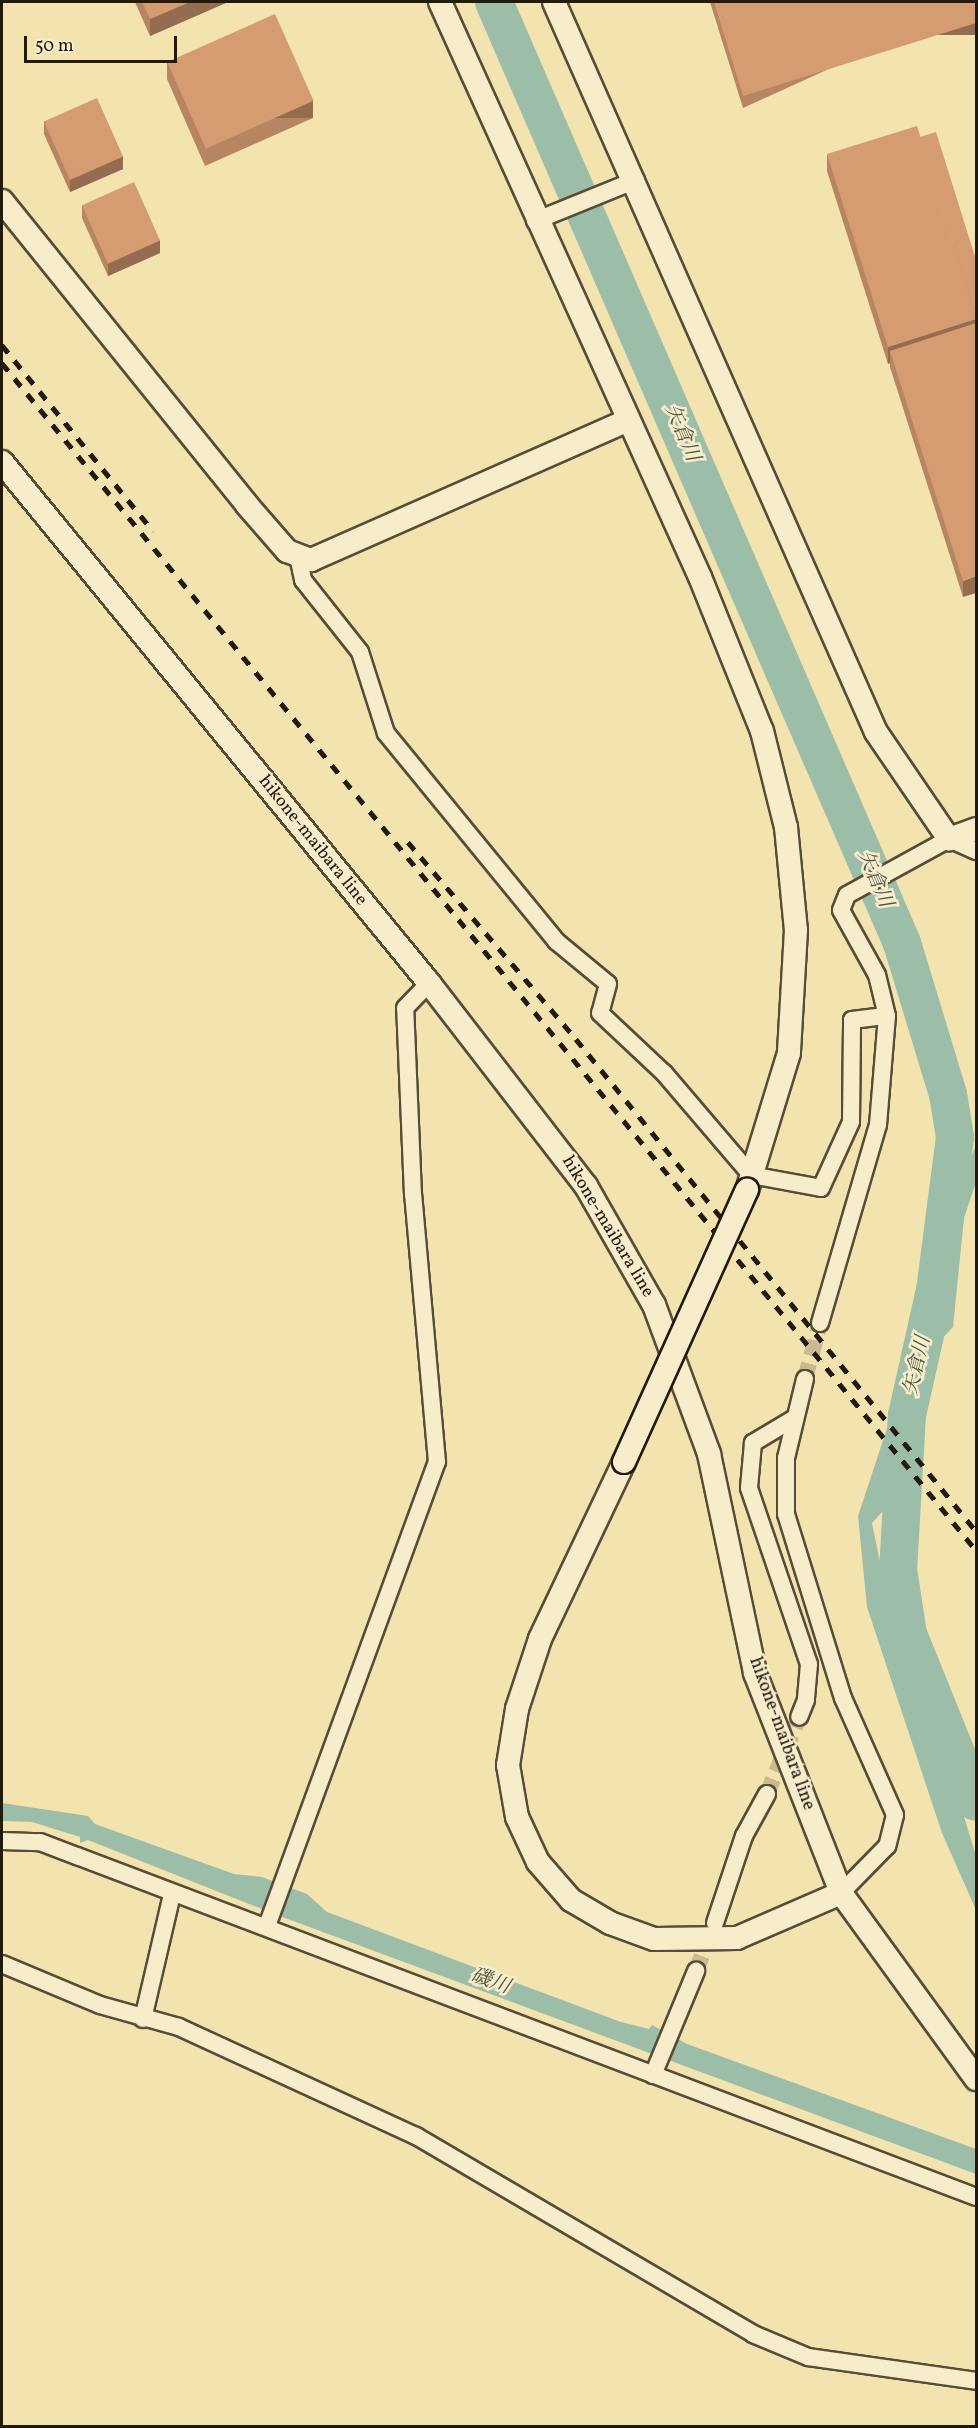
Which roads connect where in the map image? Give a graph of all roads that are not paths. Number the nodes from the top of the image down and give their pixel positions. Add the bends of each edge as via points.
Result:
1 (440, 2) edge
2 (554, 2) edge
3 (626, 184) junction
4 (2, 201) edge
5 (535, 221) junction
6 (628, 420) junction
7 (2, 462) edge
8 (298, 556) junction
9 (976, 829) edge
10 (949, 838) junction
11 (976, 851) edge
12 (429, 983) junction
13 (887, 1016) junction
14 (749, 1182) junction
15 (820, 1323) tunnel mouth
16 (804, 1379) tunnel mouth
17 (793, 1419) junction
18 (799, 1717) tunnel mouth
19 (767, 1794) tunnel mouth
20 (2, 1841) edge
21 (841, 1893) junction
22 (172, 1894) junction
23 (268, 1922) junction
24 (715, 1923) tunnel mouth
25 (2, 1964) edge
26 (696, 1971) tunnel mouth
27 (144, 2019) junction
28 (656, 2068) junction
29 (976, 2079) edge
30 (976, 2197) edge
31 (976, 2381) edge

1 - 5 street
2 - 3 street
3 - 5 street
3 - 10 street via 876,732
4 - 8 street via 247,505 287,552
5 - 6 street
6 - 8 street via 334,554 311,560
6 - 14 street via 762,731 786,827 796,930 789,1053
7 - 12 street, hikone-maibara line
8 - 14 street via 303,580 360,652 386,733 556,941 608,984 600,1013 664,1073
9 - 10 street
10 - 11 street
10 - 13 street via 847,894 841,910 877,975
12 - 21 street, hikone-maibara line via 586,1186 654,1305 709,1455 755,1673
12 - 23 street via 405,1008 412,1195 437,1462
13 - 14 street via 852,1020 851,1122 821,1188
13 - 15 street via 878,1125
14 - 21 street, bridge via 540,1639 517,1709 508,1765 517,1817 538,1862 571,1900 610,1923 654,1939 737,1938
16 - 17 street
17 - 18 street via 753,1443 749,1488 808,1664 806,1700
17 - 21 street via 783,1490 786,1514 835,1677 895,1815 887,1846
19 - 24 street via 744,1836
20 - 22 street via 40,1842
21 - 29 street, hikone-maibara line
22 - 23 street
22 - 27 street
23 - 28 street
25 - 27 street
26 - 28 street
27 - 31 street via 179,2027 416,2136 753,2334 808,2356
28 - 30 street

